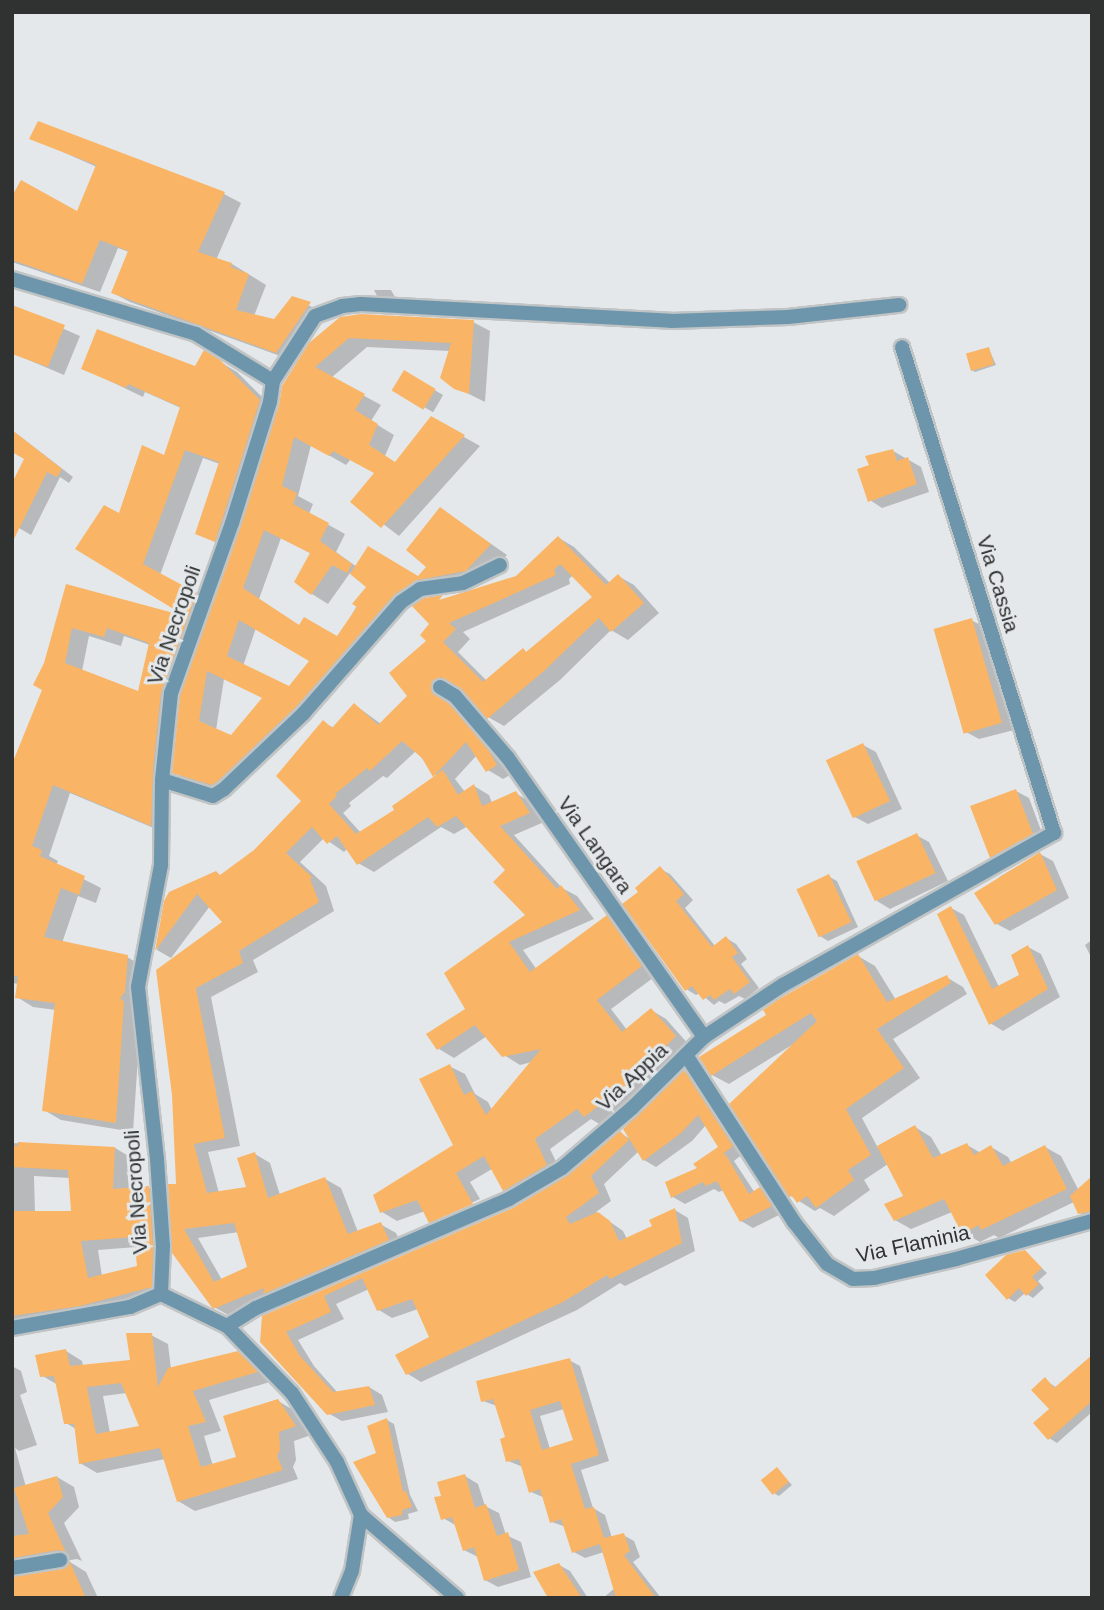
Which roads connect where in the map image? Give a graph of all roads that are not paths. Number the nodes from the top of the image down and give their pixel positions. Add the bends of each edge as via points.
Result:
1 (12, 279) edge
2 (899, 305) dead end
3 (902, 347) dead end
4 (273, 381) junction
5 (500, 565) dead end
6 (440, 687) dead end
7 (162, 780) junction
8 (1054, 833) joint
9 (704, 1037) junction
10 (686, 1055) junction
11 (1092, 1221) edge
12 (161, 1294) junction
13 (227, 1326) junction
14 (12, 1328) edge
15 (361, 1515) junction
16 (60, 1560) dead end
17 (12, 1568) edge
18 (341, 1598) edge
19 (457, 1598) edge

1 - 4 street via 196,334
2 - 4 street via 788,317 671,321 342,306 315,316
3 - 8 street, Via Cassia
4 - 7 street, Via Necropoli via 232,523 170,693
5 - 7 street via 463,583 420,589 401,601 303,714 213,796
6 - 9 street, Via Langara via 456,696 508,758
7 - 12 street, Via Necropoli via 161,865 138,987 157,1159
8 - 9 street, Via Appia via 783,985
9 - 10 street, Via Appia
10 - 11 street, Via Flaminia via 794,1222 827,1264 853,1279 956,1259
10 - 13 street, Via Appia via 632,1108 552,1174 485,1210 256,1308
12 - 13 street
12 - 14 street via 130,1307
13 - 15 street via 292,1393 337,1462
15 - 18 street via 352,1571
15 - 19 street
16 - 17 street

